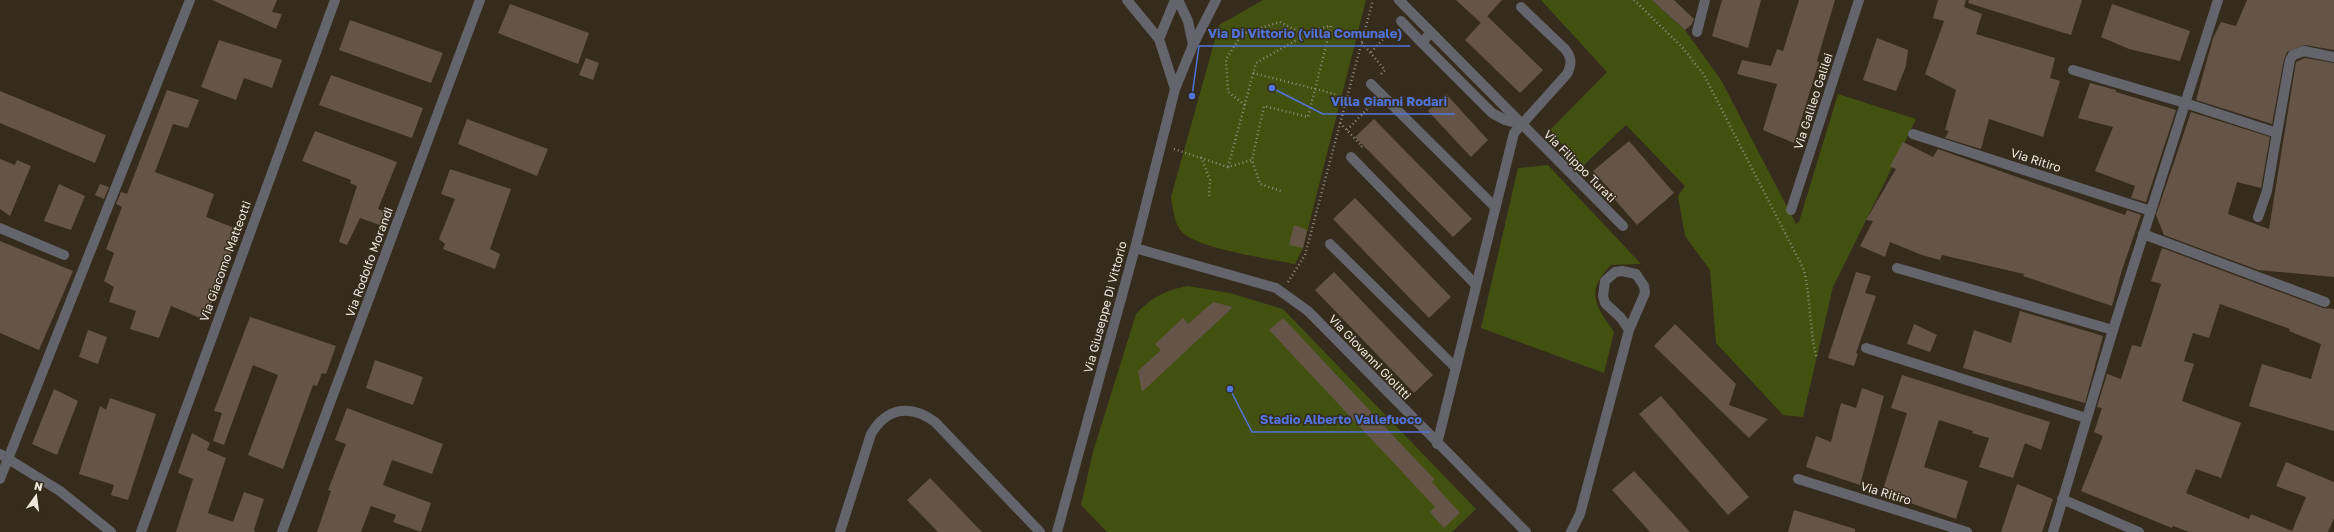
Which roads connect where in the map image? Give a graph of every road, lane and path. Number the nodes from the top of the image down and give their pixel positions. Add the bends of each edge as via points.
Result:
1 (190, 0) edge
2 (335, 0) edge
3 (480, 0) edge
4 (1127, 0) edge
5 (1176, 0) edge
6 (1216, 0) edge
7 (1373, 0) edge
8 (1399, 0) edge
9 (1634, 0) edge
10 (1705, 0) edge
11 (1859, 0) edge
12 (2218, 0) edge
13 (1521, 7) dead end
14 (1401, 22) joint
15 (1430, 32) junction
16 (1697, 32) dead end
17 (1305, 35) junction
18 (1159, 39) junction
19 (1362, 43) junction
20 (1422, 43) junction
21 (1193, 45) junction
22 (1371, 52) junction
23 (2334, 57) edge
24 (2073, 70) dead end
25 (1253, 73) junction
26 (1371, 84) joint
27 (1175, 89) junction
28 (1315, 90) junction
29 (1336, 94) dead end
30 (1381, 95) junction
31 (2186, 103) junction
32 (1245, 105) junction
33 (1340, 123) junction
34 (1520, 124) junction
35 (1347, 130) junction
36 (2277, 133) junction
37 (1913, 134) dead end
38 (1162, 146) junction
39 (1201, 157) junction
40 (1352, 157) joint
41 (1252, 160) junction
42 (1228, 167) junction
43 (1281, 191) dead end
44 (1209, 196) dead end
45 (1495, 207) junction
46 (1791, 210) dead end
47 (2151, 211) junction
48 (2258, 217) dead end
49 (1622, 226) dead end
50 (0, 228) edge
51 (2144, 234) junction
52 (1330, 244) dead end
53 (1135, 248) junction
54 (64, 255) dead end
55 (1897, 268) dead end
56 (1476, 285) junction
57 (1281, 291) junction
58 (2325, 302) dead end
59 (1629, 330) junction
60 (2113, 330) junction
61 (1866, 348) dead end
62 (1816, 359) dead end
63 (1456, 368) junction
64 (2086, 418) junction
65 (1437, 444) junction
66 (4, 456) edge
67 (0, 479) edge
68 (1798, 479) dead end
69 (2062, 499) junction
70 (110, 532) edge
71 (141, 532) edge
72 (282, 532) edge
73 (840, 532) edge
74 (1040, 532) edge
75 (1057, 532) edge
76 (1526, 532) edge
77 (1571, 532) edge
78 (1967, 532) edge
79 (2053, 532) edge
80 (2139, 532) edge

1 - 66 street
2 - 71 street, Via Giacomo Matteotti
3 - 72 street, Via Rodolfo Morandi
4 - 18 street
5 - 18 street
5 - 21 street via 1188,21
6 - 21 street, Via Giuseppe Di Vittorio
7 - 19 path
8 - 15 street, Via Filippo Turati
9 - 62 path via 1682,47 1704,75 1726,115 1804,270
10 - 16 street
11 - 46 street, Via Galileo Galilei
12 - 31 street
13 - 34 street via 1565,49 1571,56 1571,62 1567,74
14 - 20 street, Via Filippo Turati
14 - 22 path
15 - 20 street
15 - 34 street, Via Filippo Turati
17 - 25 path via 1256,63
17 - 28 path via 1316,29 1331,26
17 - 32 path via 1280,22 1242,34 1226,59 1228,92
18 - 27 street
19 - 22 path
19 - 33 path
20 - 34 street, Via Filippo Turati via 1492,113 1504,120
21 - 27 street, Via Giuseppe Di Vittorio
22 - 26 path via 1385,70
23 - 36 street via 2304,51 2293,55
24 - 31 street
25 - 28 path
25 - 32 path
26 - 30 street
27 - 38 street, Via Giuseppe Di Vittorio
28 - 29 path
28 - 41 path via 1308,117 1264,106
30 - 35 path
30 - 45 street
31 - 36 street
31 - 47 street
32 - 42 path
33 - 35 path
33 - 57 path via 1305,255
34 - 45 street via 1511,141
34 - 49 street, Via Filippo Turati
35 - 40 path via 1362,146
36 - 48 street via 2267,191
37 - 47 street, Via Ritiro
38 - 39 path
38 - 53 street, Via Giuseppe Di Vittorio
39 - 42 path
39 - 44 path via 1210,180
40 - 56 street
41 - 42 path
41 - 43 path via 1260,184
45 - 56 street
47 - 51 street
50 - 54 street
51 - 58 street
51 - 60 street
52 - 63 street
53 - 57 street, Via Giovanni Giolitti via 1248,279
53 - 75 street, Via Giuseppe Di Vittorio
55 - 60 street
56 - 63 street
57 - 65 street, Via Giovanni Giolitti via 1308,311
59 - 59 street via 1645,293 1644,286 1636,274 1615,272 1605,281 1602,296 1605,303
59 - 77 street via 1580,514
60 - 64 street
61 - 64 street
63 - 65 street
64 - 69 street
65 - 76 street, Via Giovanni Giolitti
66 - 67 street
66 - 70 street via 60,491
68 - 78 street, Via Ritiro
69 - 79 street
69 - 80 street
73 - 74 street via 874,428 887,415 913,410 925,414 935,422

